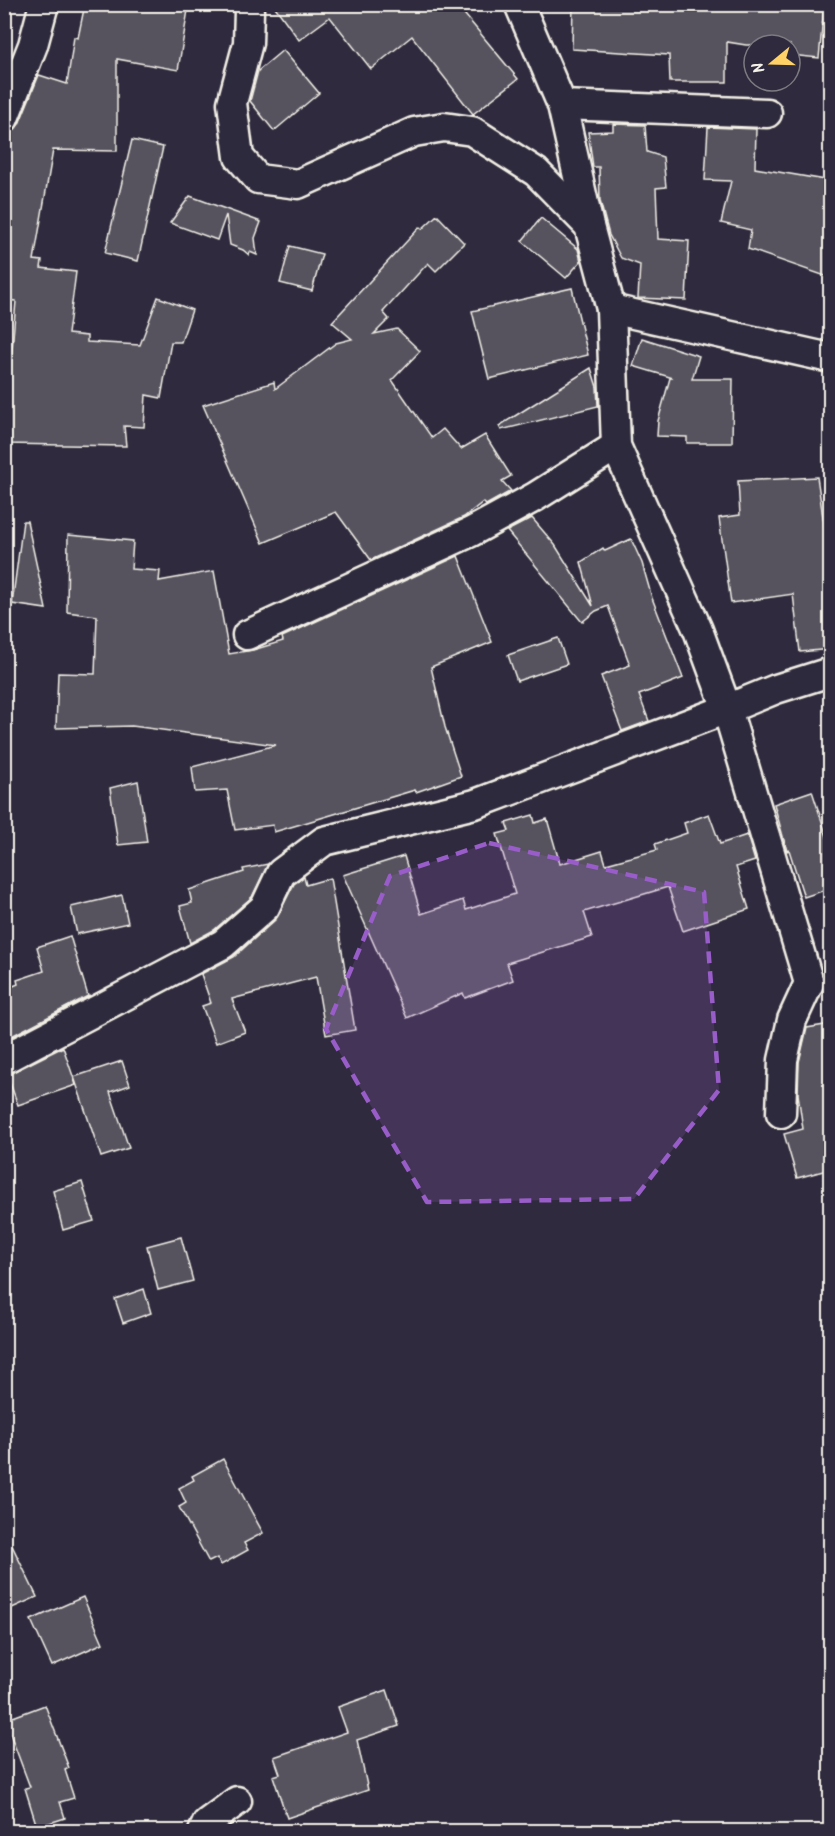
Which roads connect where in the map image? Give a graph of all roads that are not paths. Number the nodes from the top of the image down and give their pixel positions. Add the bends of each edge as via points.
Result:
1 (44, 4) edge
2 (247, 4) edge
3 (519, 4) edge
4 (562, 105) junction
5 (767, 113) dead end
6 (4, 118) edge
7 (590, 226) junction
8 (611, 309) junction
9 (831, 358) edge
10 (616, 446) junction
11 (247, 635) dead end
12 (831, 672) edge
13 (727, 709) junction
14 (820, 983) edge
15 (4, 1059) edge
16 (781, 1113) dead end
17 (237, 1801) dead end
18 (203, 1832) edge

1 - 6 street via 33,45
2 - 7 street via 248,43 232,103 239,157 258,179 298,184 414,132 444,127 472,131 536,172
3 - 4 street
4 - 5 street
4 - 7 street
7 - 8 street
8 - 9 street
8 - 10 street
10 - 11 street via 471,532
10 - 13 street via 698,630
12 - 13 street
13 - 14 street
13 - 15 street via 475,804 324,841 281,873 265,907 223,944
14 - 16 street via 792,1020 783,1059
17 - 18 street via 207,1823

